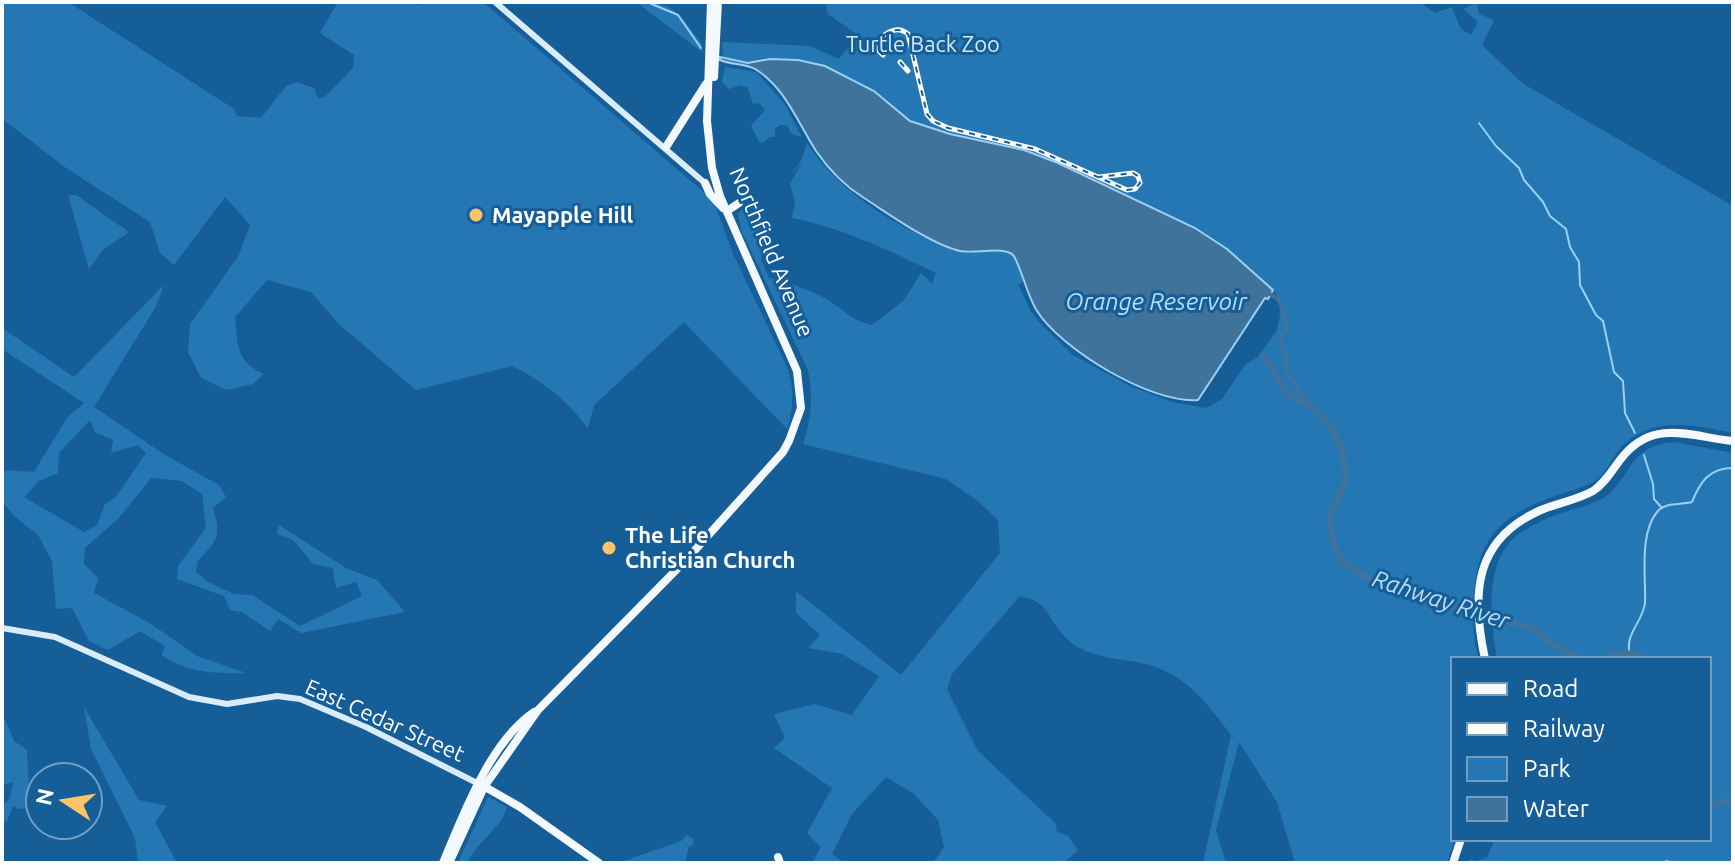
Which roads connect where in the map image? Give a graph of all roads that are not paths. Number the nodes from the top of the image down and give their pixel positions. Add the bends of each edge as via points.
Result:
1 (495, 2) edge
2 (711, 2) edge
3 (718, 2) edge
4 (708, 80) junction
5 (710, 90) junction
6 (666, 147) junction
7 (705, 183) junction
8 (723, 197) junction
9 (739, 203) dead end
10 (729, 211) junction
11 (1733, 443) edge
12 (2, 628) edge
13 (1487, 657) edge
14 (538, 710) junction
15 (526, 719) junction
16 (516, 740) junction
17 (481, 785) junction
18 (1463, 841) edge
19 (443, 863) edge
20 (449, 863) edge
21 (599, 863) edge
22 (1456, 863) edge

1 - 6 main road
2 - 4 main road, Northfield Avenue
3 - 5 main road, Northfield Avenue
4 - 5 main road, Northfield Avenue
4 - 6 main road
5 - 8 main road, Northfield Avenue via 709,149
6 - 7 main road
7 - 8 main road
7 - 10 main road
8 - 10 main road, Northfield Avenue
9 - 10 main road
10 - 14 main road, Northfield Avenue via 797,371 798,419 789,441 747,494
11 - 13 main road via 1677,435 1644,443 1591,497 1510,532 1489,566 1481,608
12 - 17 main road, East Cedar Street via 55,637 201,700 227,704 277,696 300,699
14 - 15 main road
14 - 16 main road
15 - 16 main road
15 - 17 main road via 501,748
16 - 17 main road
17 - 19 main road
17 - 20 main road
17 - 21 main road, East Cedar Street
18 - 22 main road

